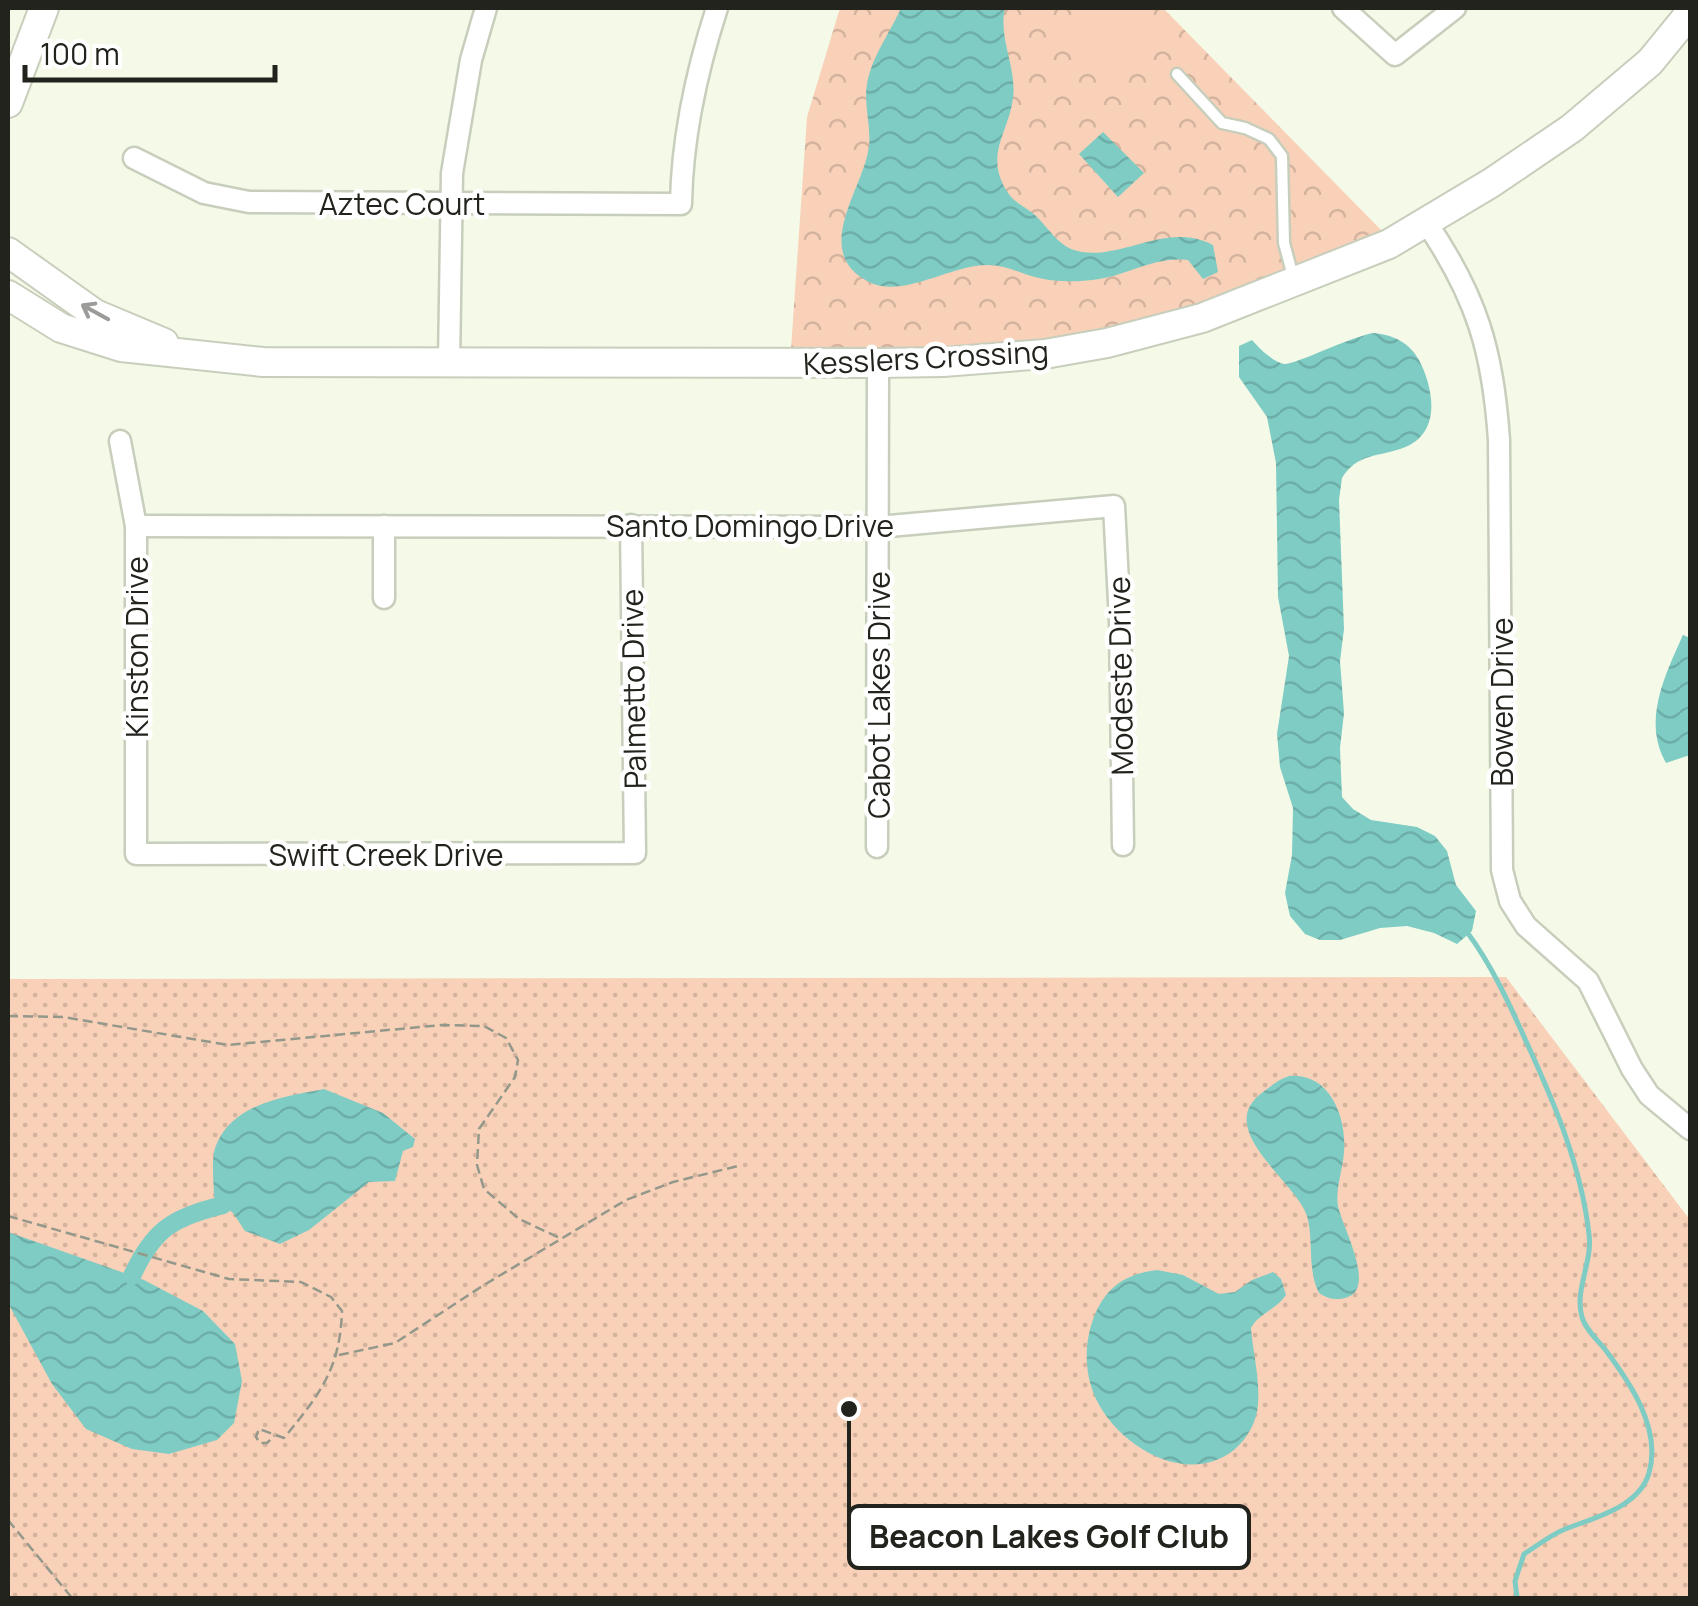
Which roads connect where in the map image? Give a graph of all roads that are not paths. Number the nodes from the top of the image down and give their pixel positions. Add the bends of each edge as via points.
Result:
1 (44, 8) edge
2 (486, 8) edge
3 (717, 8) edge
4 (1343, 8) edge
5 (1455, 8) edge
6 (1690, 13) edge
7 (1177, 74) dead end
8 (8, 103) edge
9 (134, 158) dead end
10 (452, 203) junction
11 (1426, 222) junction
12 (8, 252) edge
13 (1294, 280) junction
14 (8, 295) edge
15 (184, 352) junction
16 (449, 363) junction
17 (878, 363) junction
18 (120, 442) dead end
19 (1114, 506) joint
20 (631, 525) junction
21 (136, 526) junction
22 (384, 526) junction
23 (878, 526) junction
24 (384, 598) dead end
25 (1123, 845) dead end
26 (877, 848) dead end
27 (635, 853) joint
28 (136, 854) joint
29 (1690, 1129) edge

1 - 8 street
2 - 10 street via 471,60
3 - 10 street, Aztec Court via 681,167 680,204
4 - 5 street via 1394,55
6 - 11 street, Kesslers Crossing via 1650,62 1572,128
7 - 13 lane via 1222,123 1269,139 1282,156 1284,242
9 - 10 street, Aztec Court via 204,193 249,202
10 - 16 street
11 - 13 street, Kesslers Crossing via 1389,244
11 - 29 street, Bowen Drive via 1480,318 1495,382 1502,870 1510,901 1526,926 1588,982 1648,1095
15 -> 12 street, Kesslers Crossing via 95,314
13 - 17 street, Kesslers Crossing via 1202,318 1107,342 1045,354
14 - 15 street, Kesslers Crossing via 61,328 121,347
15 - 16 street, Kesslers Crossing via 263,362
16 - 17 street, Kesslers Crossing
17 - 23 street, Cabot Lakes Drive
18 - 21 street, Kinston Drive
19 - 23 street, Santo Domingo Drive
19 - 25 street, Modeste Drive
20 - 22 street, Santo Domingo Drive
20 - 23 street, Santo Domingo Drive
20 - 27 street, Palmetto Drive
21 - 22 street, Santo Domingo Drive
21 - 28 street, Kinston Drive
22 - 24 street
23 - 26 street, Cabot Lakes Drive
27 - 28 street, Swift Creek Drive

